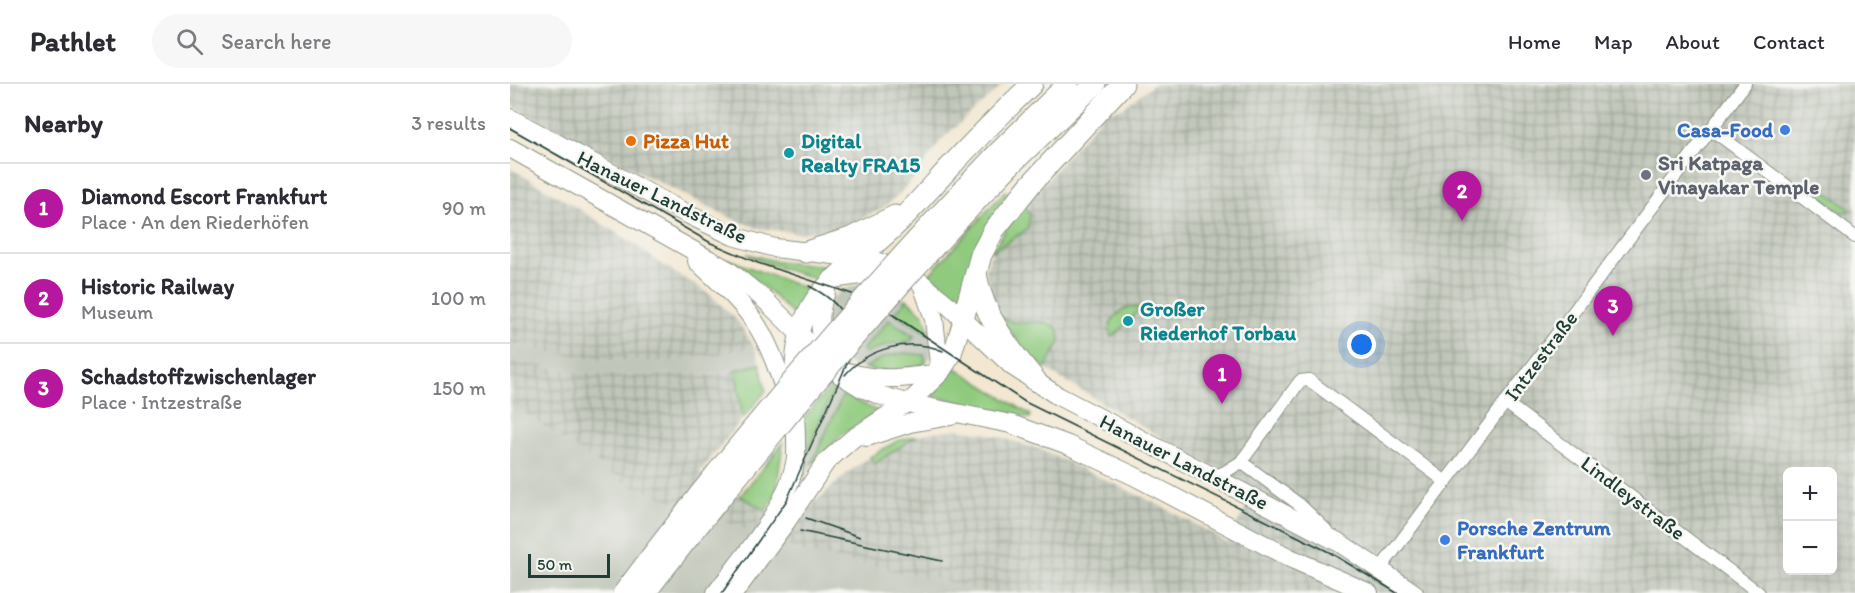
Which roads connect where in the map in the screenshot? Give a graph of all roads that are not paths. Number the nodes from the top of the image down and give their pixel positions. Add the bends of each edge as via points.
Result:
1 (1032, 84) edge
2 (1068, 84) edge
3 (1095, 84) edge
4 (1123, 84) edge
5 (1744, 84) edge
6 (510, 118) edge
7 (1711, 129) junction
8 (510, 148) edge
9 (1003, 160) junction
10 (949, 168) junction
11 (1855, 237) edge
12 (678, 243) junction
13 (806, 252) junction
14 (857, 257) junction
15 (975, 271) junction
16 (916, 279) junction
17 (832, 280) junction
18 (963, 319) junction
19 (799, 335) junction
20 (830, 364) junction
21 (940, 373) junction
22 (1036, 381) junction
23 (907, 403) junction
24 (1506, 403) junction
25 (968, 415) junction
26 (796, 441) junction
27 (839, 449) junction
28 (1241, 462) junction
29 (1212, 477) junction
30 (1446, 482) junction
31 (780, 518) junction
32 (1340, 543) junction
33 (1380, 569) junction
34 (1364, 592) edge
35 (624, 593) edge
36 (645, 593) edge
37 (716, 593) edge
38 (734, 593) edge
39 (1414, 593) edge
40 (1759, 593) edge

1 - 10 highway
2 - 9 highway
3 - 9 highway
4 - 15 highway via 1008,211 986,243
5 - 7 street, Intzestraße
6 - 13 main road, Hanauer Landstraße via 733,236
7 - 11 street
7 - 24 street, Intzestraße
8 - 12 main road, Hanauer Landstraße
9 - 35 highway, bridge via 920,237 813,358
9 - 36 highway, bridge via 939,241 828,366
10 - 13 highway via 895,217 868,231
10 - 14 highway via 887,234
12 - 19 main road, Hanauer Landstraße via 744,282
12 - 26 main road via 723,284 757,326 787,398
13 - 14 main road, Hanauer Landstraße
14 - 16 main road, Hanauer Landstraße via 888,265
14 - 17 main road
15 - 18 highway
15 - 22 highway via 993,321
16 - 17 main road via 877,274
16 - 18 main road, Hanauer Landstraße
16 - 21 main road via 927,296 934,319
17 - 19 main road via 816,297
17 - 20 main road via 820,312 822,343
18 - 21 main road via 952,355
18 - 22 main road, Hanauer Landstraße via 997,354
19 - 20 main road, Hanauer Landstraße
19 - 26 main road via 794,368
20 - 21 main road via 884,379
20 - 23 main road, Hanauer Landstraße via 862,388
21 - 23 main road
22 - 29 main road, Hanauer Landstraße
23 - 25 main road, Hanauer Landstraße
23 - 27 main road
24 - 30 street, Intzestraße
24 - 40 street, Lindleystraße
25 - 27 main road via 910,423
25 - 34 main road, Hanauer Landstraße via 1011,424 1068,445
26 - 31 main road via 794,470
27 - 31 main road
28 - 29 street
28 - 30 street via 1304,379
28 - 32 street via 1300,505
29 - 32 main road, Hanauer Landstraße
30 - 33 street, Intzestraße
31 - 37 main road
31 - 38 main road
32 - 33 main road, Hanauer Landstraße
33 - 34 main road
33 - 39 main road, Hanauer Landstraße

